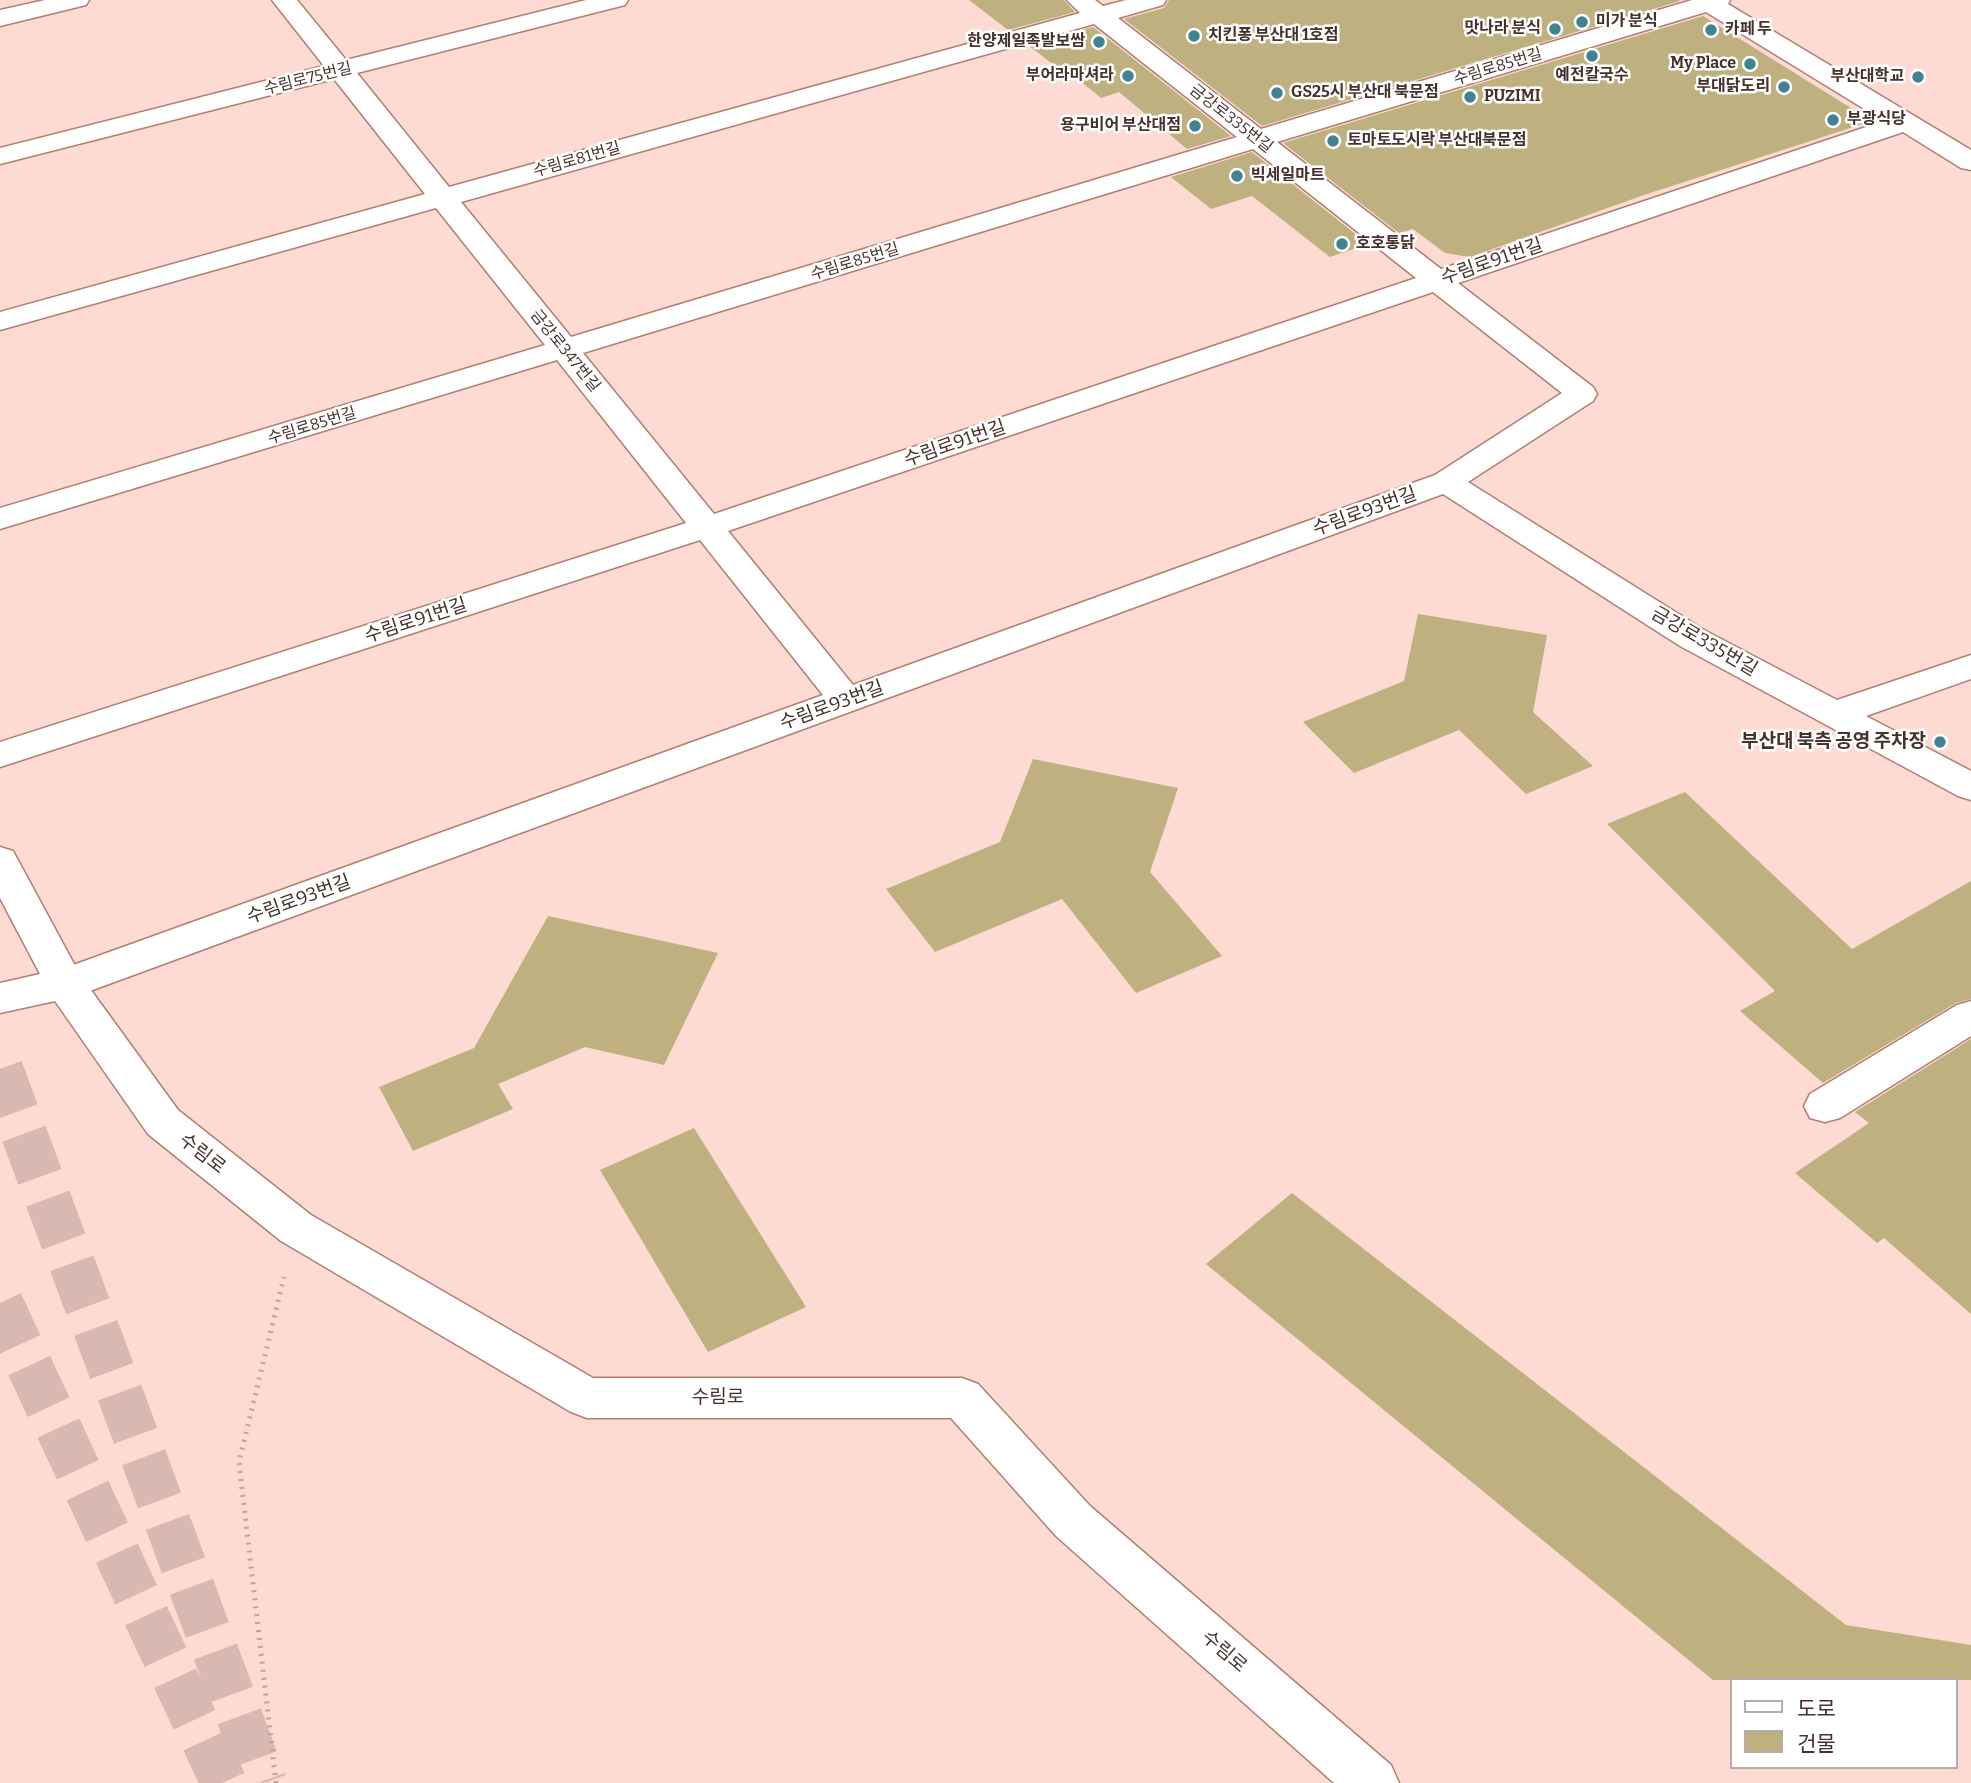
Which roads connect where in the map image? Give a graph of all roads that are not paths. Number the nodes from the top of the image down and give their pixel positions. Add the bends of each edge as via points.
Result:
1 (77, 0) edge
2 (284, 0) edge
3 (616, 0) edge
4 (1154, 0) edge
5 (1710, 1) edge
6 (1089, 8) edge
7 (0, 18) edge
8 (341, 71) junction
9 (1906, 122) junction
10 (1258, 140) junction
11 (0, 156) edge
12 (1971, 162) edge
13 (442, 198) junction
14 (1437, 281) junction
15 (0, 321) edge
16 (565, 350) junction
17 (1582, 394) joint
18 (1446, 482) junction
19 (0, 519) edge
20 (707, 527) junction
21 (1971, 667) edge
22 (847, 701) junction
23 (1834, 714) junction
24 (0, 755) edge
25 (1969, 783) edge
26 (0, 861) edge
27 (65, 984) junction
28 (0, 998) edge
29 (1971, 1016) edge
30 (1825, 1106) dead end
31 (1373, 1783) edge

1 - 7 street
2 - 8 street, 금강로347번길
3 - 8 street, 수림로75번길
4 - 6 street, 수림로81번길
5 - 9 street
5 - 10 street, 수림로85번길
6 - 10 street, 금강로335번길
6 - 13 street, 수림로81번길
8 - 11 street, 수림로75번길
8 - 13 street, 금강로347번길
9 - 12 street
9 - 14 street, 수림로91번길
10 - 14 street, 금강로335번길
10 - 16 street, 수림로85번길
13 - 15 street, 수림로81번길
13 - 16 street, 금강로347번길
14 - 17 street, 금강로335번길
14 - 20 street, 수림로91번길
16 - 19 street, 수림로85번길
16 - 20 street, 금강로347번길
17 - 18 street, 수림로93번길
18 - 22 street, 수림로93번길
18 - 23 street, 금강로335번길 via 1692,638
20 - 22 street, 금강로347번길
20 - 24 street, 수림로91번길
21 - 23 street
22 - 27 street, 수림로93번길
23 - 25 street, 금강로335번길
26 - 27 street, 수림로
27 - 28 street
27 - 31 street, 수림로 via 163,1122 296,1228 587,1398 962,1398 1073,1521
29 - 30 street

